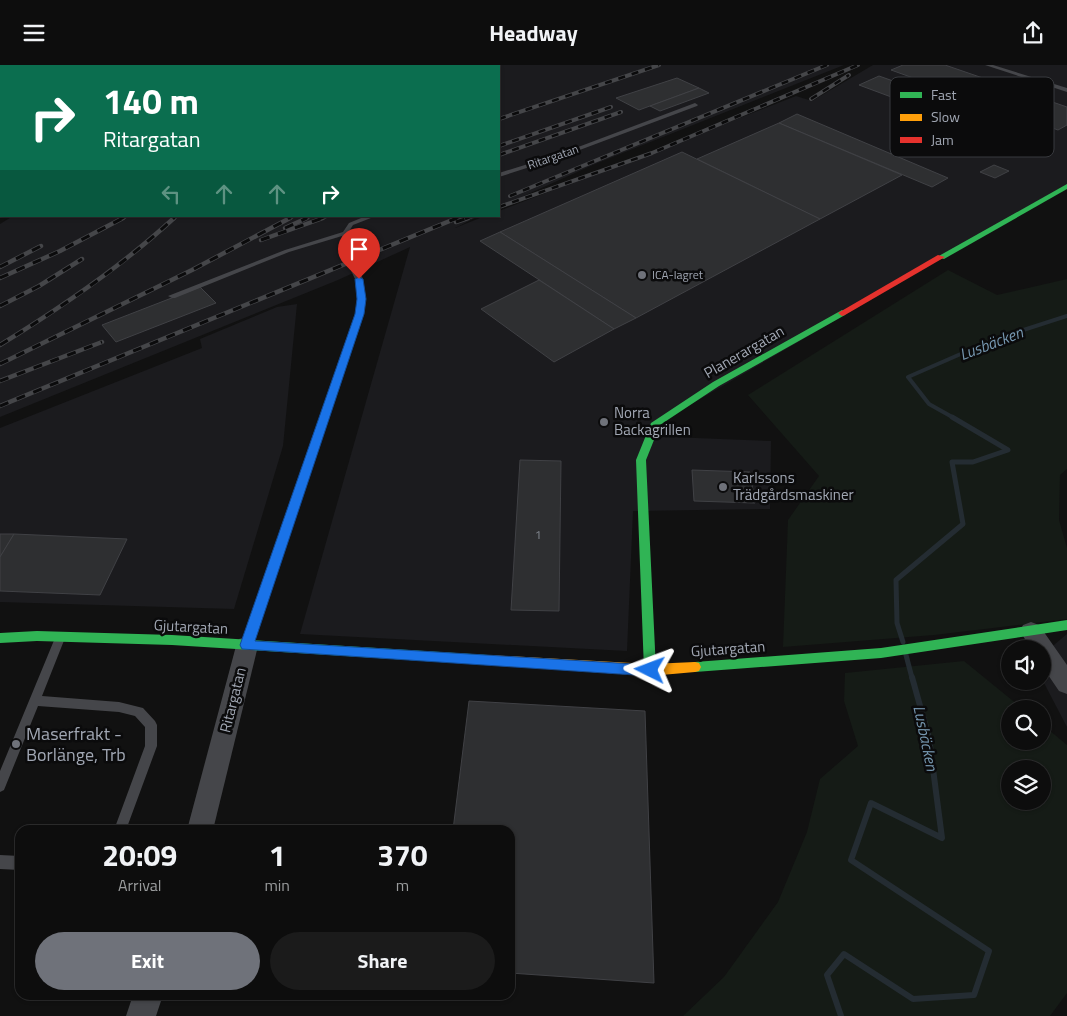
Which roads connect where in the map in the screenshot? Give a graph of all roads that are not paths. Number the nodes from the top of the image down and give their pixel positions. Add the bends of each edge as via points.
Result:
1 (988, 65) edge
2 (1026, 77) edge
3 (1054, 86) edge
4 (1067, 90) edge
5 (695, 105) dead end
6 (500, 175) edge
7 (1067, 186) edge
8 (370, 217) edge
9 (346, 233) junction
10 (172, 296) dead end
11 (1067, 625) edge
12 (1031, 631) junction
13 (60, 637) junction
14 (0, 638) edge
15 (247, 645) junction
16 (650, 670) junction
17 (1067, 684) edge
18 (34, 701) junction
19 (0, 786) edge
20 (122, 825) edge
21 (201, 825) edge
22 (0, 862) edge
23 (15, 863) edge
24 (146, 1000) edge
25 (141, 1016) edge

1 - 2 lane
3 - 4 lane
5 - 6 lane, Ritargatan
7 - 16 street, Planerargatan via 716,384 656,423 641,460
8 - 9 lane via 351,224
9 - 10 lane via 287,251
9 - 15 lane, Ritargatan via 351,262 359,279 360,314
11 - 12 street, Gjutargatan
12 - 16 street, Gjutargatan via 881,653
12 - 17 street
13 - 14 street, Gjutargatan
13 - 15 street, Gjutargatan
13 - 18 lane
15 - 16 street, Gjutargatan
15 - 21 street, Ritargatan
18 - 19 lane
18 - 20 lane via 119,707 139,712 151,725 151,746
22 - 23 lane
24 - 25 street

